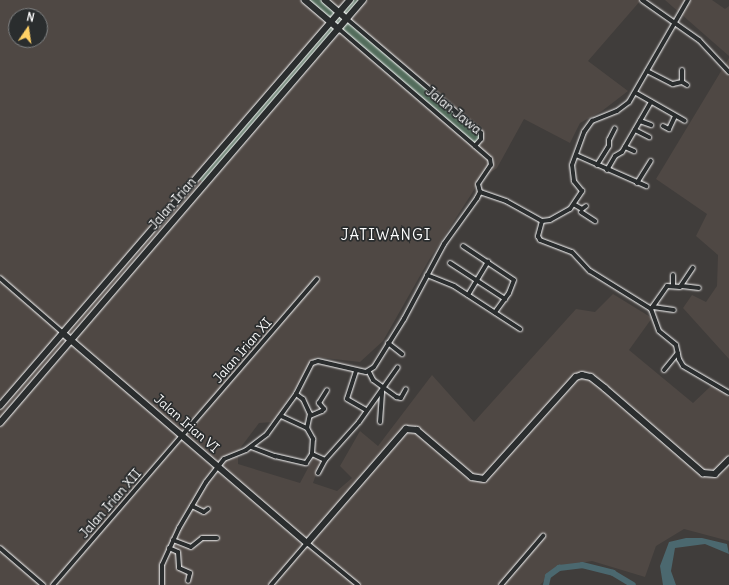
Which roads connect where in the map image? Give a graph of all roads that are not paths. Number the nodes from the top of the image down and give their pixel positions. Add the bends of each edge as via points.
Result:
1 (305, 0) edge
2 (325, 0) edge
3 (350, 0) edge
4 (363, 0) edge
5 (642, 0) edge
6 (688, 0) edge
7 (339, 12) junction
8 (347, 19) junction
9 (330, 22) junction
10 (676, 22) junction
11 (339, 29) junction
12 (682, 70) dead end
13 (647, 71) junction
14 (729, 72) edge
15 (682, 82) junction
16 (687, 86) dead end
17 (636, 94) junction
18 (651, 102) junction
19 (675, 116) junction
20 (640, 121) junction
21 (685, 121) dead end
22 (651, 125) dead end
23 (663, 126) dead end
24 (615, 128) dead end
25 (635, 130) junction
26 (649, 137) dead end
27 (475, 146) junction
28 (626, 147) junction
29 (634, 152) dead end
30 (576, 155) junction
31 (651, 162) dead end
32 (597, 165) junction
33 (607, 170) junction
34 (197, 177) junction
35 (637, 183) junction
36 (205, 184) junction
37 (646, 186) dead end
38 (480, 192) junction
39 (574, 205) junction
40 (542, 221) junction
41 (595, 221) dead end
42 (463, 246) dead end
43 (488, 262) junction
44 (450, 263) dead end
45 (693, 268) dead end
46 (673, 274) dead end
47 (427, 275) junction
48 (0, 278) edge
49 (317, 279) dead end
50 (477, 280) junction
51 (673, 286) junction
52 (682, 286) junction
53 (698, 288) dead end
54 (468, 295) junction
55 (505, 299) junction
56 (652, 308) junction
57 (674, 310) dead end
58 (495, 312) junction
59 (520, 329) dead end
60 (63, 333) junction
61 (71, 340) junction
62 (388, 343) junction
63 (678, 353) junction
64 (402, 354) dead end
65 (398, 367) dead end
66 (664, 370) dead end
67 (356, 371) junction
68 (369, 372) junction
69 (406, 389) dead end
70 (327, 390) dead end
71 (382, 390) junction
72 (729, 393) edge
73 (296, 394) junction
74 (0, 406) edge
75 (366, 410) junction
76 (281, 416) junction
77 (310, 416) junction
78 (380, 422) dead end
79 (0, 423) edge
80 (306, 428) junction
81 (183, 436) junction
82 (252, 447) junction
83 (312, 454) junction
84 (325, 460) junction
85 (729, 460) edge
86 (218, 466) junction
87 (318, 473) dead end
88 (192, 506) junction
89 (208, 509) dead end
90 (543, 536) dead end
91 (217, 538) dead end
92 (173, 540) junction
93 (308, 543) junction
94 (0, 548) edge
95 (169, 548) junction
96 (188, 581) dead end
97 (43, 585) edge
98 (53, 585) edge
99 (162, 585) edge
100 (271, 585) edge
101 (358, 585) edge
102 (501, 585) edge

1 - 9 street, Jalan Jawa
2 - 7 street, Jalan Jawa
3 - 7 street, Jalan Irian
4 - 8 street, Jalan Irian
5 - 10 street
6 - 10 street
7 - 8 street, Jalan Jawa
7 - 9 street, Jalan Irian
8 - 11 street, Jalan Irian
8 - 27 street, Jalan Jawa via 481,133 481,138
9 - 11 street, Jalan Jawa
9 - 34 street, Jalan Irian
10 - 13 street
10 - 14 street via 699,40
11 - 27 street, Jalan Jawa
11 - 36 street, Jalan Irian
12 - 15 street
13 - 15 street via 672,84
13 - 17 street
15 - 16 street
17 - 18 street
17 - 30 street via 625,106 592,121 584,132
18 - 19 street
18 - 20 street
19 - 21 street
19 - 23 street via 669,129
20 - 22 street
20 - 25 street
24 - 32 street
25 - 26 street
25 - 28 street
27 - 38 street via 492,162 478,184
28 - 29 street
28 - 33 street via 615,156
30 - 32 street
30 - 39 street via 571,173 582,191
31 - 35 street
32 - 33 street
33 - 35 street
34 - 36 street
34 - 60 street, Jalan Irian
35 - 37 street
36 - 61 street, Jalan Irian
38 - 40 street via 506,201
38 - 47 street via 444,244
39 - 40 street via 550,220
39 - 41 street
40 - 56 street via 538,236 540,240 572,252 590,271
42 - 43 street
43 - 50 street
43 - 55 street via 514,280
44 - 50 street
45 - 52 street
46 - 51 street
47 - 54 street
47 - 62 street
48 - 60 street, Jalan Irian VI
49 - 81 street, Jalan Irian XI
50 - 54 street
50 - 55 street
51 - 52 street
51 - 56 street via 667,286
52 - 53 street
54 - 58 street
55 - 58 street
56 - 57 street
56 - 63 street via 659,331 676,344
58 - 59 street
60 - 61 street, Jalan Irian VI
60 - 74 street, Jalan Irian
61 - 79 street, Jalan Irian
61 - 81 street, Jalan Irian VI
62 - 64 street
62 - 68 street
63 - 66 street
63 - 72 street via 683,366
65 - 71 street
67 - 68 street
67 - 73 street via 314,361
67 - 75 street via 347,399
68 - 71 street
69 - 71 street via 399,398
70 - 77 street via 319,403 324,409
71 - 75 street
71 - 78 street
73 - 76 street
73 - 77 street via 303,399
75 - 84 street via 354,428
76 - 80 street
76 - 82 street via 267,434
77 - 80 street
80 - 83 street via 313,438
81 - 86 street, Jalan Irian VI
81 - 98 street, Jalan Irian XII
82 - 83 street via 275,456 306,463
82 - 86 street via 226,458
83 - 84 street
84 - 87 street
85 - 93 street via 715,474 703,473 606,388 591,377 582,375 572,381 484,479 472,477 417,430 406,429
86 - 88 street
86 - 93 street, Jalan Irian VI
88 - 89 street via 205,512
88 - 92 street
90 - 102 street
91 - 92 street via 202,538 192,547
92 - 95 street
93 - 100 street
93 - 101 street, Jalan Irian VI
94 - 97 street
95 - 96 street via 178,552 179,568 190,573
95 - 99 street via 161,567

